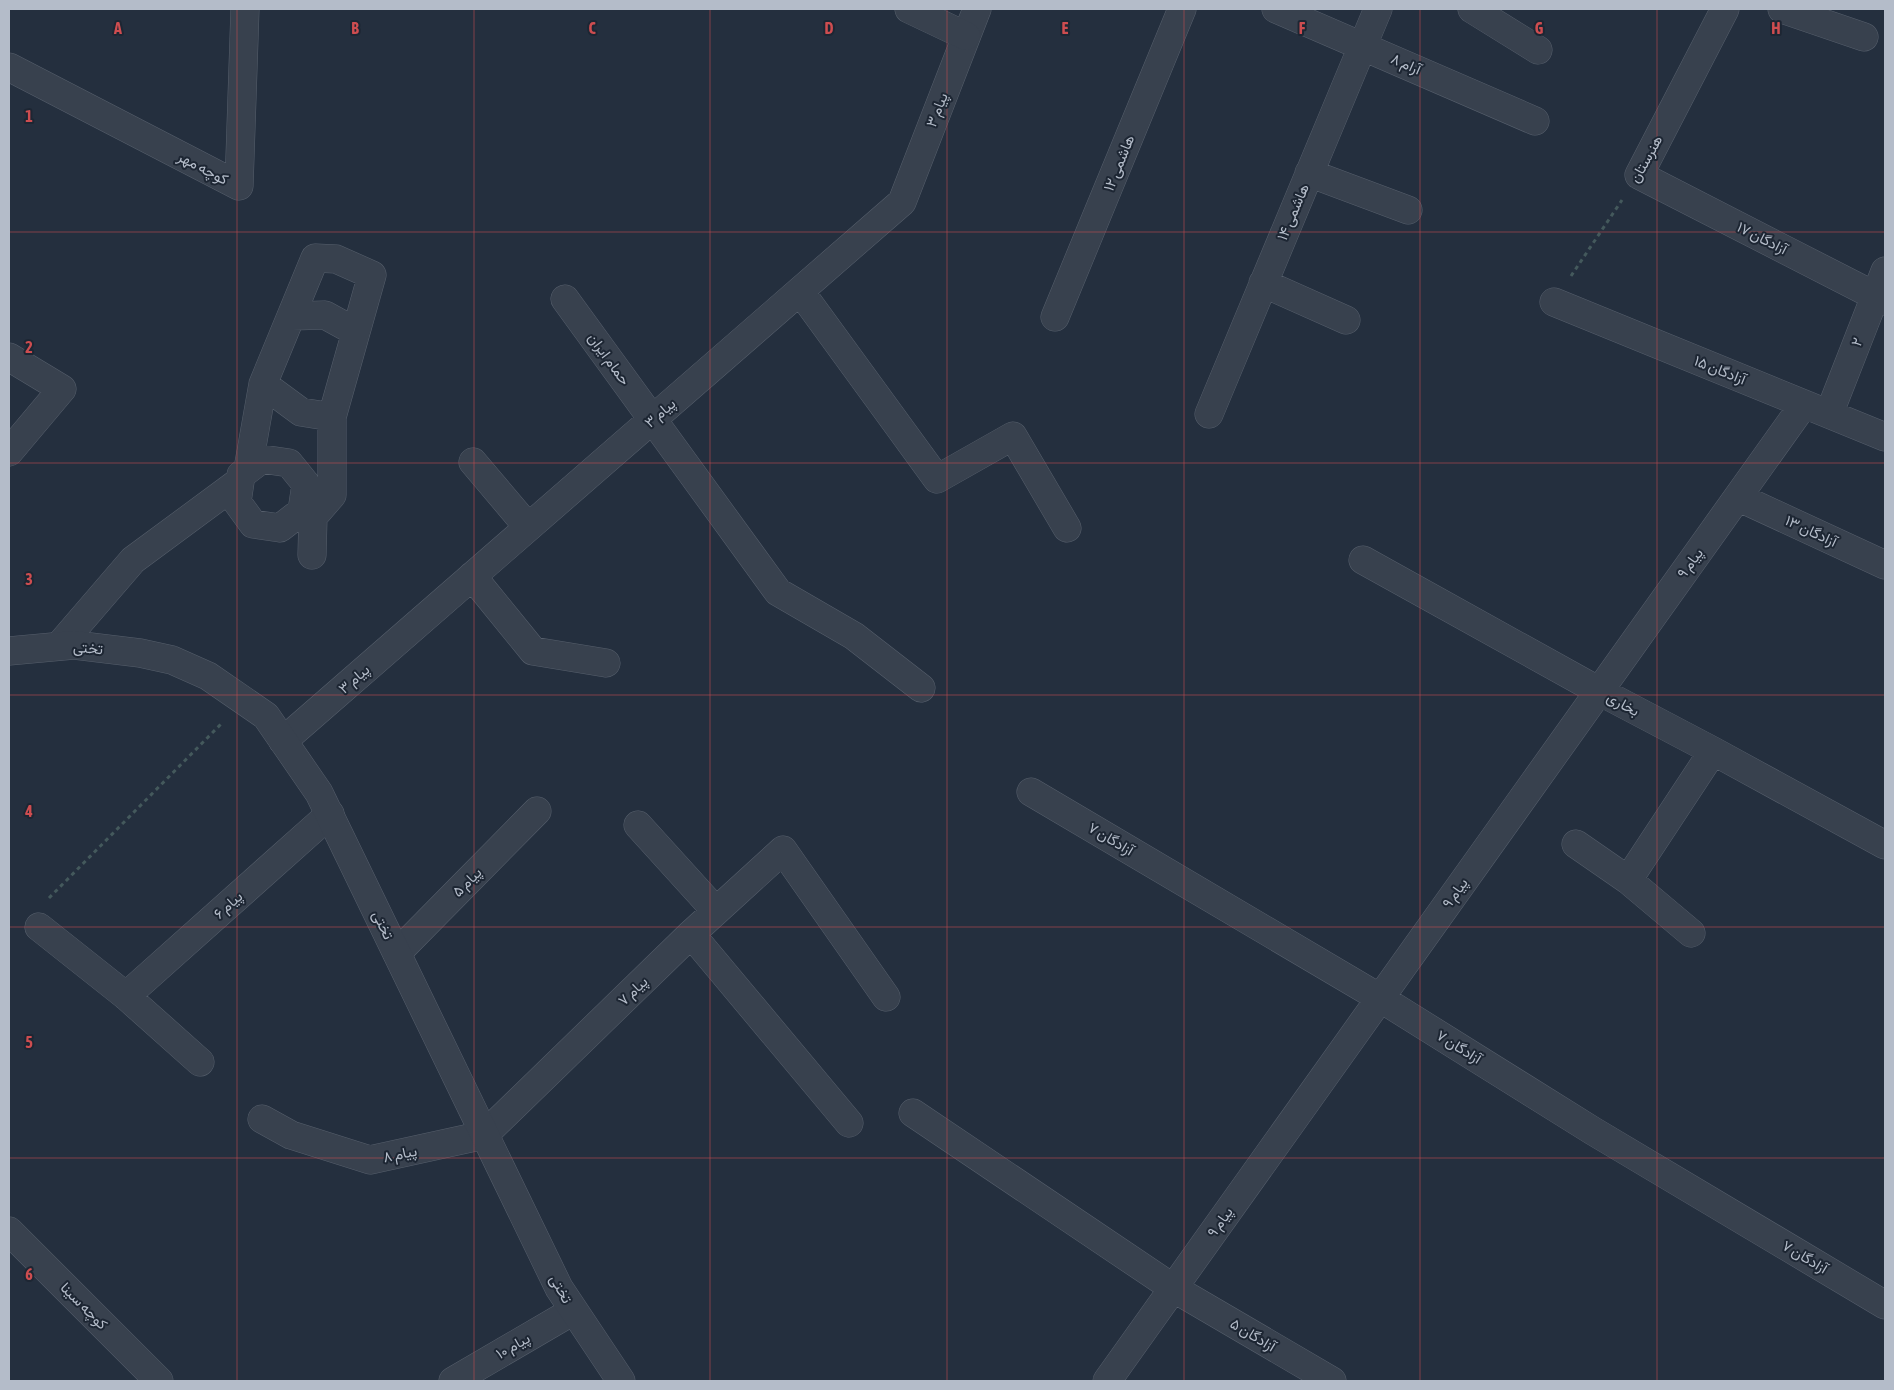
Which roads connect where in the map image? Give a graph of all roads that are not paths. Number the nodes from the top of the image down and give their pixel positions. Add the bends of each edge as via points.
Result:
1 (245, 9) edge
2 (909, 9) edge
3 (977, 9) edge
4 (1182, 9) edge
5 (1276, 9) edge
6 (1378, 9) edge
7 (1472, 9) edge
8 (1725, 9) edge
9 (1782, 9) edge
10 (966, 36) junction
11 (1864, 37) dead end
12 (1362, 45) junction
13 (1538, 50) dead end
14 (9, 67) edge
15 (1535, 121) dead end
16 (1309, 172) junction
17 (1639, 175) joint
18 (1408, 210) dead end
19 (1885, 271) edge
20 (1263, 284) junction
21 (800, 290) junction
22 (565, 299) dead end
23 (1880, 299) edge
24 (1554, 302) road end
25 (292, 316) junction
26 (1055, 317) dead end
27 (1346, 320) dead end
28 (356, 332) junction
29 (9, 357) edge
30 (263, 384) junction
31 (1804, 404) junction
32 (1209, 414) dead end
33 (1829, 414) junction
34 (332, 417) junction
35 (653, 419) junction
36 (1885, 437) edge
37 (9, 452) edge
38 (473, 462) dead end
39 (244, 475) junction
40 (1738, 496) junction
41 (308, 514) junction
42 (528, 527) junction
43 (1067, 528) dead end
44 (312, 555) dead end
45 (1363, 560) dead end
46 (1885, 565) edge
47 (472, 576) junction
48 (59, 646) junction
49 (9, 651) edge
50 (606, 663) dead end
51 (921, 688) dead end
52 (1599, 691) junction
53 (283, 741) junction
54 (1713, 751) junction
55 (1031, 792) dead end
56 (537, 811) dead end
57 (330, 814) junction
58 (638, 825) dead end
59 (1576, 844) dead end
60 (1885, 845) edge
61 (1628, 880) junction
62 (716, 911) junction
63 (39, 927) dead end
64 (1691, 932) dead end
65 (691, 934) junction
66 (396, 953) junction
67 (126, 996) junction
68 (886, 997) dead end
69 (1380, 998) junction
70 (200, 1062) dead end
71 (913, 1113) dead end
72 (262, 1119) dead end
73 (849, 1123) dead end
74 (484, 1135) junction
75 (9, 1231) edge
76 (1174, 1288) junction
77 (1885, 1305) edge
78 (573, 1311) junction
79 (159, 1381) edge
80 (453, 1381) edge
81 (621, 1381) edge
82 (1107, 1381) edge
83 (1332, 1381) edge

1 - 14 street, کوچه مهر via 239,186
2 - 10 street
3 - 10 street, پيام ۳
4 - 26 street, هاشمی ۱۲
5 - 12 street, آرام ۸
6 - 12 street, هاشمی ۱۴
7 - 13 street
8 - 17 street, هنرستان
9 - 11 street
10 - 21 street, پيام ۳ via 902,202
12 - 15 street, آرام ۸
12 - 16 street, هاشمی ۱۴
16 - 18 street
16 - 20 street, هاشمی ۱۴
17 - 23 street, آزادگان ۱۷
19 - 23 street, ۲
20 - 27 street
20 - 32 street, هاشمی ۱۴
21 - 35 street, پيام ۳
21 - 43 street via 937,479 1013,436
22 - 35 street, حمام ایران
23 - 33 street, ۲
24 - 31 street, آزادگان ۱۵
25 - 28 street via 325,315
25 - 28 street via 316,258 336,259 372,274
25 - 30 street
28 - 34 street
29 - 37 street via 62,389
30 - 34 street via 301,412
30 - 39 street
31 - 33 street, آزادگان ۱۵
31 - 40 street, پیام ۹
33 - 36 street, آزادگان ۱۵
34 - 41 street via 332,495
35 - 42 street, پيام ۳
35 - 51 street, حمام ایران via 778,592 854,636
38 - 42 street
39 - 41 street via 262,459 289,462 306,484
39 - 41 street via 237,502 253,524 280,528
39 - 48 street via 133,560
40 - 46 street, آزادگان ۱۳
40 - 52 street, پیام ۹
41 - 44 street
42 - 47 street, پيام ۳
45 - 52 street, بخاری
47 - 50 street via 533,651
47 - 53 street, پيام ۳
48 - 49 street, تختی
48 - 53 street, تختی via 140,653 172,660 208,676 266,716
52 - 54 street, بخاری
52 - 69 street, پیام ۹
53 - 57 street, تختی
54 - 60 street, بخاری
54 - 61 street
55 - 69 street, آزادگان ۷
56 - 66 street, پیام ۵
57 - 66 street, تختی
57 - 67 street, پیام ۶
58 - 62 street
59 - 61 street
61 - 64 street
62 - 65 street, پیام ۷
62 - 68 street, پیام ۷ via 783,850
63 - 67 street
65 - 73 street
65 - 74 street, پیام ۷
66 - 74 street, تختی
67 - 70 street
69 - 76 street, پیام ۹
69 - 77 street, آزادگان ۷ via 1593,1132
71 - 76 street, آزادگان ۵
72 - 74 street, پیام ۸ via 291,1135 370,1160
74 - 78 street, تختی
75 - 79 street, کوچه سینا
76 - 82 street, پیام ۹
76 - 83 street, آزادگان ۵
78 - 80 street, پیام ۱۰
78 - 81 street, تختی

